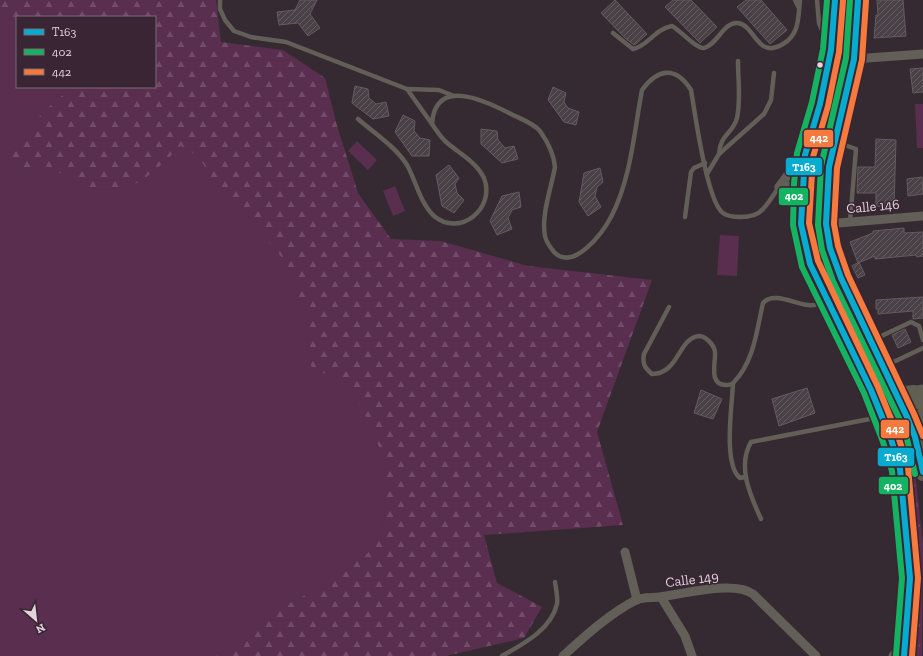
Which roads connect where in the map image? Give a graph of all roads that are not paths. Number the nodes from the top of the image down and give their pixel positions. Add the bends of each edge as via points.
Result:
1 (220, 0) edge
2 (795, 0) edge
3 (800, 0) edge
4 (817, 0) edge
5 (835, 0) edge
6 (858, 0) edge
7 (799, 8) junction
8 (613, 33) dead end
9 (831, 50) junction
10 (923, 54) edge
11 (854, 59) junction
12 (738, 61) dead end
13 (774, 73) dead end
14 (408, 89) junction
15 (454, 96) junction
16 (358, 119) dead end
17 (432, 124) junction
18 (835, 141) junction
19 (719, 154) junction
20 (805, 155) junction
21 (705, 163) junction
22 (707, 174) junction
23 (779, 187) junction
24 (800, 213) junction
25 (923, 216) edge
26 (685, 217) dead end
27 (850, 222) junction
28 (826, 224) junction
29 (828, 303) junction
30 (669, 307) dead end
31 (923, 340) edge
32 (871, 341) junction
33 (923, 348) edge
34 (886, 371) junction
35 (733, 384) junction
36 (869, 386) junction
37 (896, 390) junction
38 (918, 392) edge
39 (902, 403) junction
40 (923, 403) edge
41 (923, 414) edge
42 (882, 416) junction
43 (888, 431) junction
44 (915, 437) junction
45 (923, 474) edge
46 (746, 477) junction
47 (761, 519) dead end
48 (625, 552) dead end
49 (555, 582) dead end
50 (661, 597) junction
51 (637, 600) junction
52 (906, 640) junction
53 (502, 656) edge
54 (563, 656) edge
55 (692, 656) edge
56 (816, 656) edge
57 (893, 656) edge
58 (904, 656) edge

1 - 14 lane via 220,9 234,31 251,37 286,42
2 - 7 lane
3 - 7 lane
4 - 9 lane via 819,23
5 - 9 main road
6 - 11 main road
7 - 8 lane via 799,21 791,37 785,43 771,48 760,43 737,22 703,48 672,26 658,31 641,47 633,49
9 - 20 main road via 820,104
10 - 11 street
11 - 18 main road
12 - 19 lane via 737,118 722,140
13 - 19 lane via 771,100 764,114
14 - 15 lane via 439,90
14 - 17 lane
15 - 17 lane via 435,106
15 - 21 lane via 467,95 485,102 534,126 539,131 554,158 555,167 544,225 545,238 556,254 565,257 576,255 588,247 602,233 612,216 626,177 642,90 650,79 661,73 675,73 691,90
16 - 17 lane via 403,160 431,212 448,224 462,224 478,212 484,202 485,180 469,159 445,141
18 - 27 lane via 856,149
18 - 28 main road via 827,184
19 - 22 lane
20 - 23 street
20 - 24 main road
21 - 22 lane
21 - 26 lane via 691,172
22 - 23 lane via 716,205 723,214 735,217 749,217 763,210
23 - 24 street via 788,186 793,203
24 - 29 main road via 806,250
25 - 27 street, Calle 146
27 - 28 street, Calle 146
28 - 32 main road via 834,261
29 - 35 lane via 808,305 766,299 754,346
29 - 36 main road
30 - 35 lane via 644,354 643,362 646,369 652,374 662,373 675,361 686,343 701,336 708,339 715,352 713,367 716,379 722,385
31 - 32 lane via 918,326 911,322
32 - 34 main road
33 - 34 lane
34 - 36 main road via 882,384
34 - 37 main road
35 - 46 lane via 731,464 735,474 740,478
36 - 39 main road via 882,397
36 - 42 main road
37 - 38 main road via 905,393
37 - 39 main road
38 - 39 main road
39 - 40 main road
39 - 43 main road via 893,415
39 - 44 main road
41 - 44 main road
42 - 43 main road
42 - 46 lane via 751,442 746,451
43 - 52 main road via 900,469 906,514 910,578
44 - 45 main road
46 - 47 lane
48 - 51 street
49 - 53 lane via 557,602 554,613 530,640
50 - 51 street, Calle 149
50 - 55 street via 685,636
50 - 56 street, Calle 149 via 698,590 746,590
51 - 54 street, Calle 149 via 594,628
52 - 57 street
52 - 58 main road

